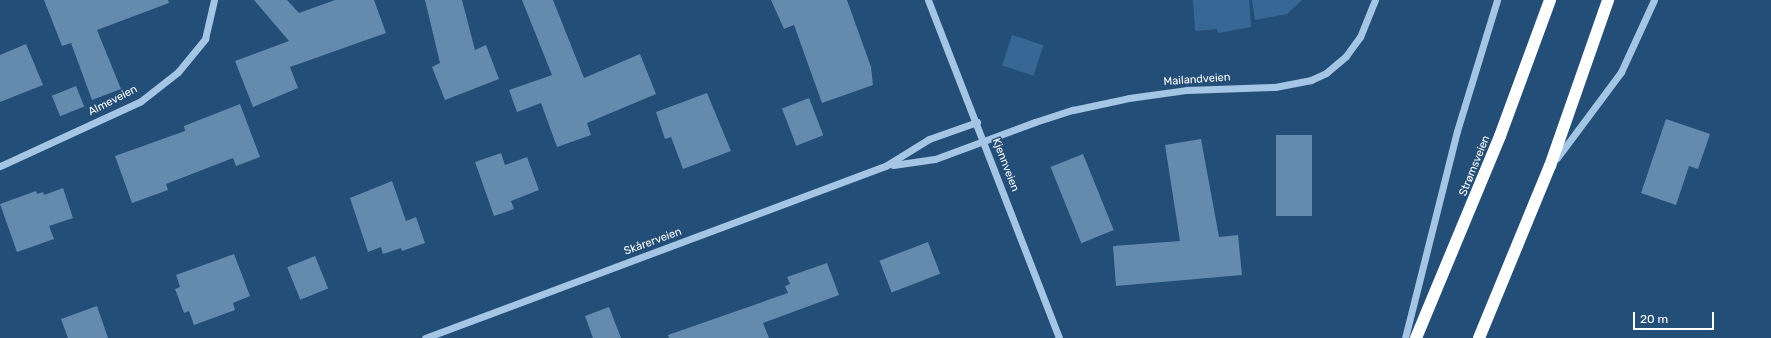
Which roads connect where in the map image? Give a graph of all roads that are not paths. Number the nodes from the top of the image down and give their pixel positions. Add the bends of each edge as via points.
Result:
1 (214, 0) edge
2 (928, 0) edge
3 (1375, 0) edge
4 (1496, 0) edge
5 (1550, 0) edge
6 (1608, 0) edge
7 (1654, 0) edge
8 (977, 122) junction
9 (985, 141) junction
10 (887, 165) junction
11 (0, 166) edge
12 (1550, 166) junction
13 (425, 338) edge
14 (1059, 338) edge
15 (1405, 338) edge
16 (1416, 338) edge
17 (1480, 338) edge

1 - 11 street, Almeveien via 205,39 178,72 141,100
2 - 8 street, Kjennveien
3 - 9 street, Mailandveien via 1360,36 1346,56 1326,72 1310,80 1275,87 1193,90 1130,98 1073,110
4 - 15 street via 1457,131
5 - 16 highway, Strømsveien via 1498,143
6 - 12 highway
7 - 12 street via 1621,72
8 - 9 street, Kjennveien
8 - 10 street, Skårerveien via 929,139
9 - 10 street, Skårerveien via 934,159
9 - 14 street, Kjennveien
10 - 13 street, Skårerveien
12 - 17 highway

